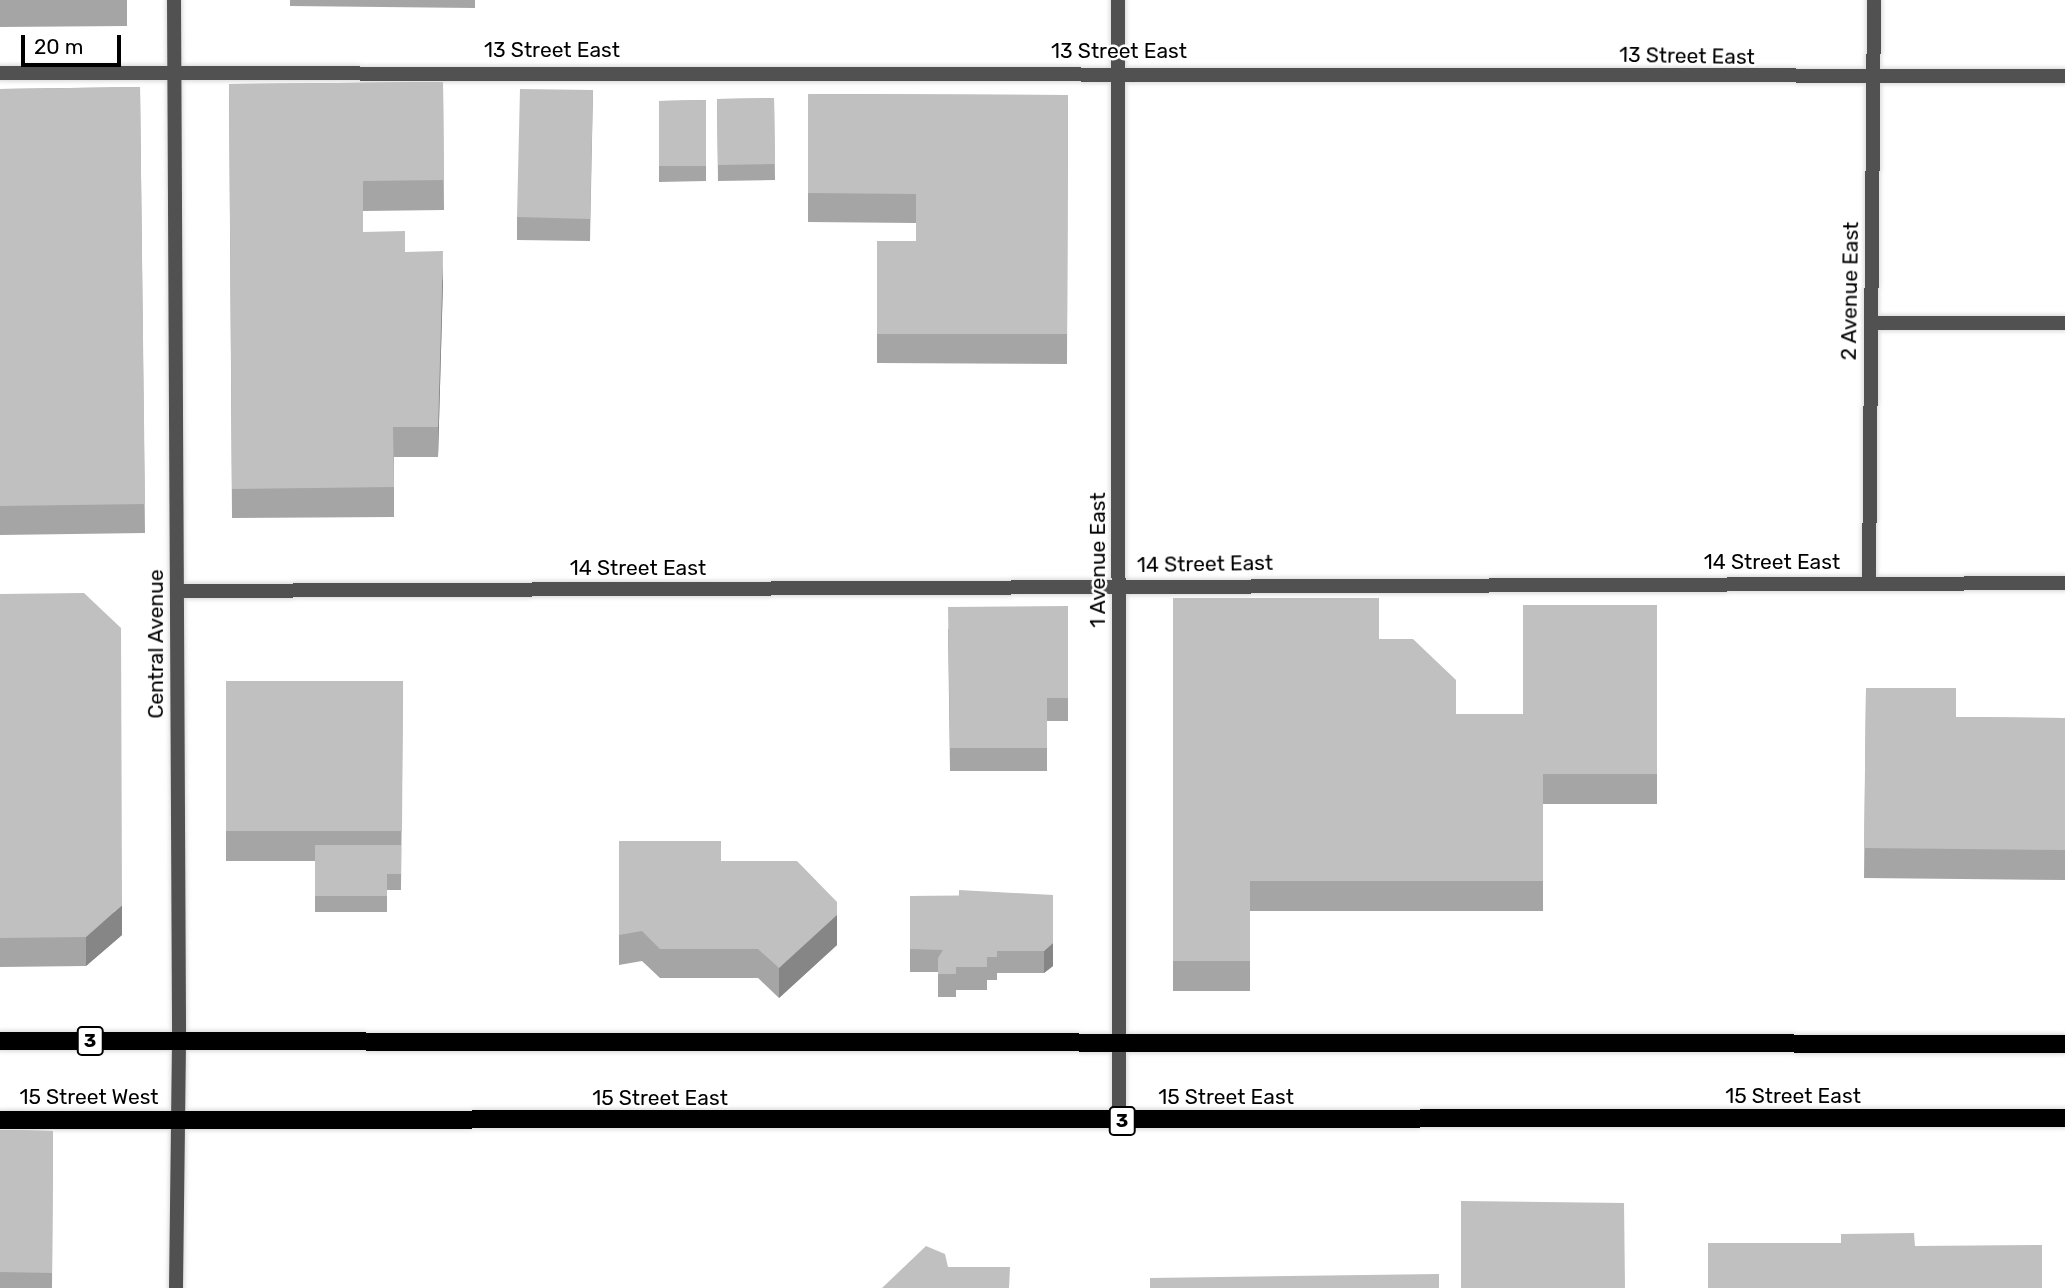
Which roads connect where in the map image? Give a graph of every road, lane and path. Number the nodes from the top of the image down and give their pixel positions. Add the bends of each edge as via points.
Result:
1 (174, 0) edge
2 (1118, 0) edge
3 (1874, 0) edge
4 (174, 71) junction
5 (1118, 71) junction
6 (0, 73) edge
7 (2065, 76) edge
8 (1873, 79) junction
9 (1871, 323) junction
10 (2065, 323) edge
11 (1869, 583) junction
12 (2065, 583) edge
13 (1119, 586) junction
14 (177, 591) junction
15 (0, 1041) edge
16 (179, 1041) junction
17 (1119, 1041) junction
18 (2065, 1044) edge
19 (2065, 1118) edge
20 (0, 1120) edge
21 (178, 1121) junction
22 (1119, 1121) junction
23 (176, 1288) edge

1 - 4 street, Central Avenue
2 - 5 street, 1 Avenue East
3 - 8 street, 2 Avenue East
4 - 5 street, 13 Street East
4 - 6 street, 13 Street East
4 - 14 street, Central Avenue
5 - 8 street, 13 Street East
5 - 13 street, 1 Avenue East
7 - 8 street, 13 Street East
8 - 9 street, 2 Avenue East
9 - 10 street
9 - 11 street, 2 Avenue East
11 - 12 street, 14 Street East
11 - 13 street, 14 Street East
13 - 14 street, 14 Street East
13 - 17 street, 1 Avenue East
14 - 16 street, Central Avenue
15 - 16 main road, 3
16 - 17 main road, 3
16 - 21 street, Central Avenue
17 - 18 main road, 3
17 - 22 street, 1 Avenue East
19 - 22 main road, 15 Street East / 3
20 - 21 main road, 15 Street West / 3
21 - 22 main road, 15 Street East / 3
21 - 23 street, Central Avenue

